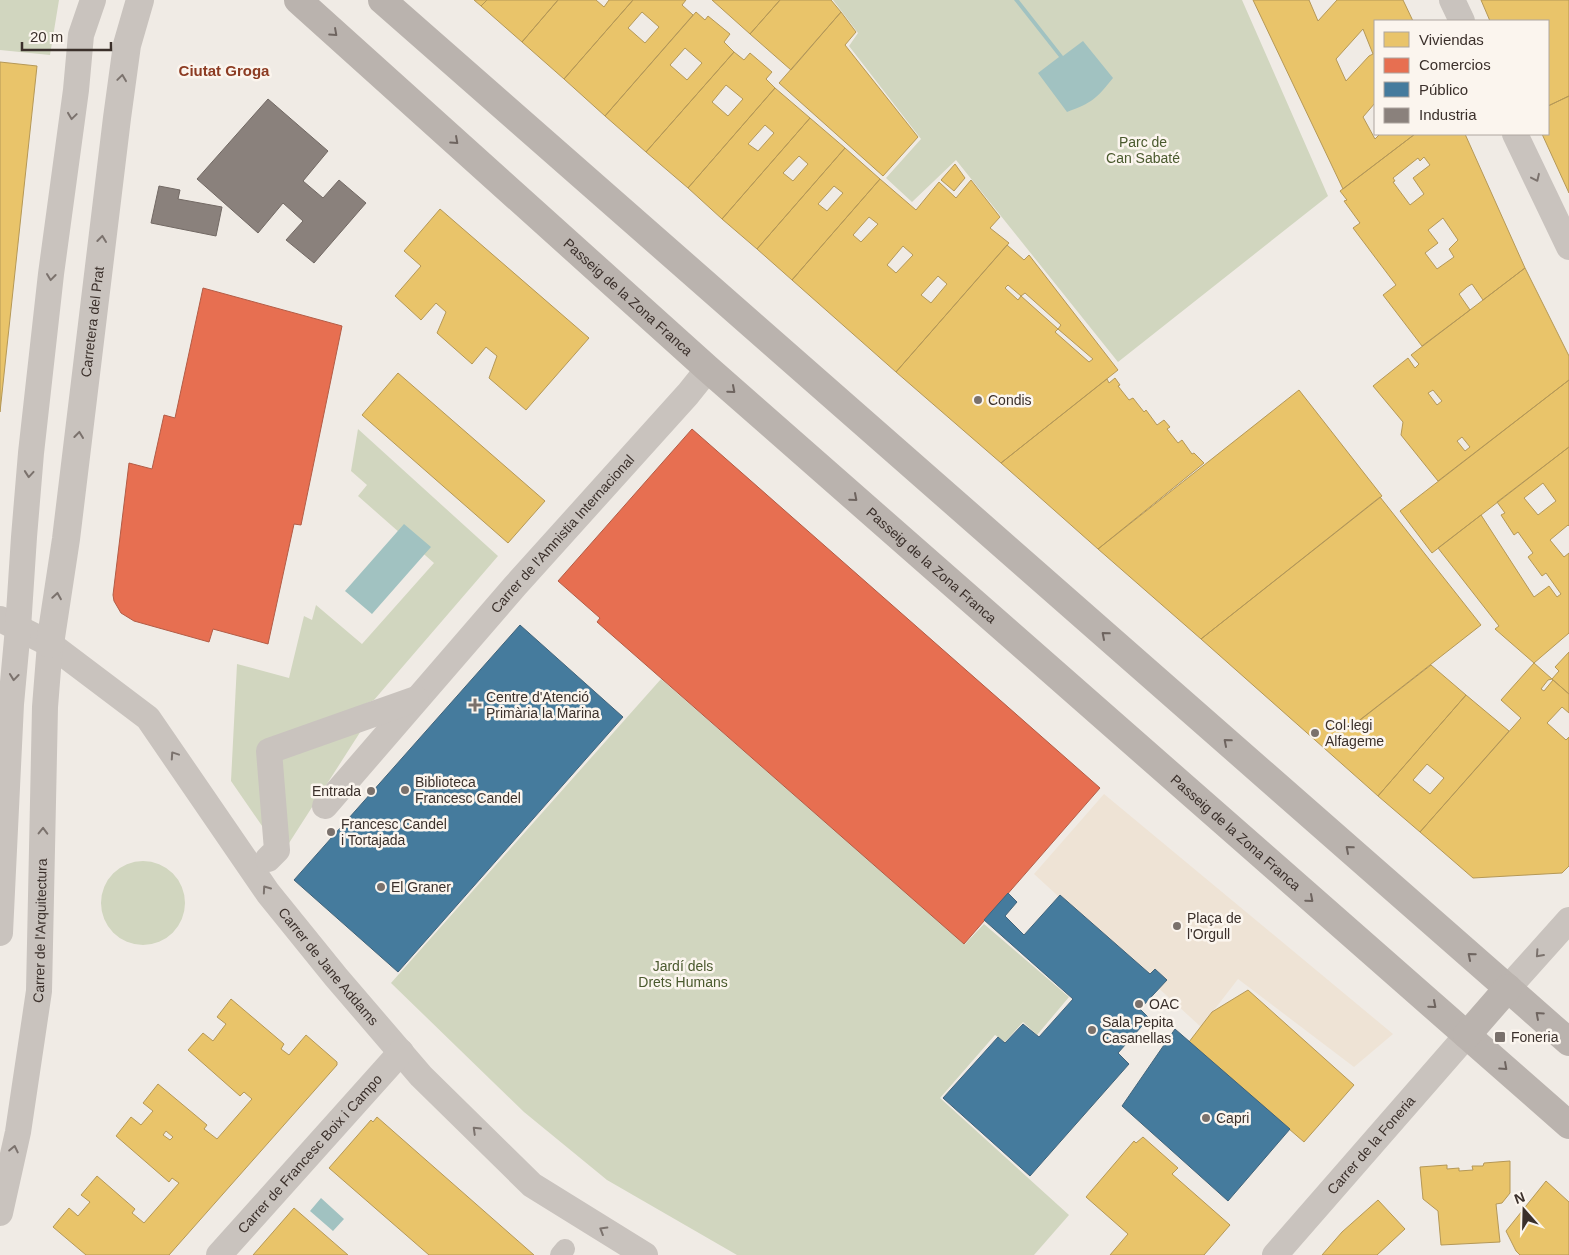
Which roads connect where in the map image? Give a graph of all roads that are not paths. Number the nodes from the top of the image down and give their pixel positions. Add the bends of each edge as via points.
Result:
1 (93, 0) edge
2 (140, 0) edge
3 (298, 0) edge
4 (382, 0) edge
5 (1452, 0) edge
6 (1462, 20) edge
7 (1515, 135) edge
8 (1569, 247) edge
9 (708, 370) junction
10 (9, 624) edge
11 (50, 644) junction
12 (417, 699) junction
13 (325, 806) dead end
14 (268, 859) dead end
15 (1569, 920) edge
16 (0, 933) edge
17 (1508, 988) junction
18 (1467, 1035) junction
19 (1569, 1042) edge
20 (401, 1052) junction
21 (1569, 1125) edge
22 (0, 1213) edge
23 (219, 1255) edge
24 (645, 1255) edge
25 (1275, 1255) edge

1 -> 10 street via 81,35
11 -> 2 street, Carretera del Prat via 66,539 119,100 127,45
3 -> 9 main road, Passeig de la Zona Franca
17 -> 4 main road
5 - 6 street
7 -> 8 street
9 - 12 street, Carrer de l'Amnistia Internacional
9 -> 18 main road, Passeig de la Zona Franca
10 - 11 street, Carrer de Jane Addams
10 -> 16 street via 11,704
20 -> 11 street, Carrer de Jane Addams via 268,893 148,718
22 -> 11 street, Carrer de l'Arquitectura via 18,1132 39,991 45,707
12 - 13 street, Carrer de l'Amnistia Internacional
12 - 14 street, Carrer de l'Amnistia Internacional via 269,751 277,850
15 -> 17 street
17 - 18 main road
19 -> 17 main road
18 -> 21 main road, Passeig de la Zona Franca
18 - 25 street, Carrer de la Foneria
20 - 23 street, Carrer de Francesc Boix i Campo
24 -> 20 street, Carrer de Jane Addams via 532,1186

